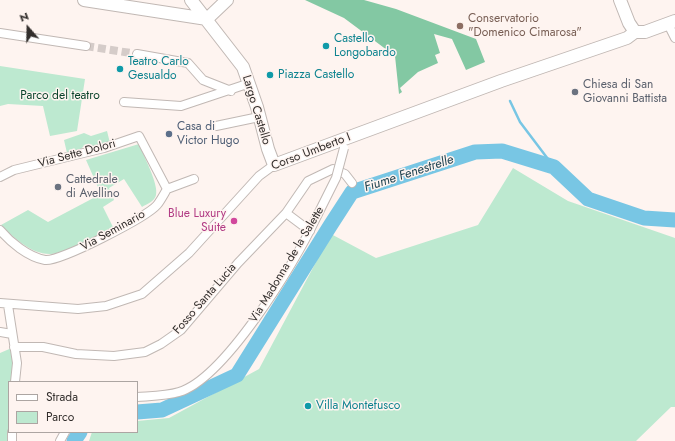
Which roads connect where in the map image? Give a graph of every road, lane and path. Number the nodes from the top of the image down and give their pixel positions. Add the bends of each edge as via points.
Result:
1 (84, 0) edge
2 (191, 0) edge
3 (226, 0) edge
4 (620, 0) edge
5 (207, 19) junction
6 (671, 22) edge
7 (635, 32) junction
8 (0, 33) edge
9 (675, 38) edge
10 (86, 46) tunnel mouth
11 (137, 54) tunnel mouth
12 (250, 83) junction
13 (231, 90) junction
14 (124, 102) dead end
15 (259, 117) junction
16 (216, 126) dead end
17 (344, 143) junction
18 (274, 165) junction
19 (0, 177) edge
20 (194, 180) dead end
21 (352, 182) dead end
22 (167, 189) junction
23 (286, 213) junction
24 (0, 230) edge
25 (310, 231) junction
26 (4, 304) edge
27 (0, 332) edge
28 (12, 334) junction
29 (14, 347) junction
30 (15, 381) edge
31 (138, 397) edge

1 - 5 street
2 - 5 street, Largo Castello
3 - 5 street
4 - 7 street
5 - 12 street, Largo Castello via 243,67
6 - 7 street, Corso Umberto I via 645,32
6 - 9 street
7 - 17 street, Corso Umberto I via 627,38 501,81
8 - 10 street
11 - 13 street via 188,63 203,80
12 - 13 street
12 - 15 street, Largo Castello
13 - 14 street via 181,106
15 - 16 street
15 - 18 street, Largo Castello
17 - 18 street, Corso Umberto I
17 - 25 street, Via Madonna de la Salette, bridge via 336,178
18 - 26 street, Corso Umberto I via 259,176 189,254 142,294 106,306 78,309
19 - 22 street, Via Sette Dolori via 14,170 104,148 139,136
20 - 22 street
21 - 23 street, Fosso Santa Lucia via 349,176 332,169 323,173 308,181
22 - 24 street, Via Seminario via 157,206 106,236 78,251 46,260 30,255
23 - 25 street
23 - 29 street, Fosso Santa Lucia via 238,263 181,330 145,352 114,356 76,354 43,347
25 - 31 street, Via Madonna de la Salette via 245,335 206,377 180,392
26 - 28 street
27 - 28 street
28 - 29 street
29 - 30 street

